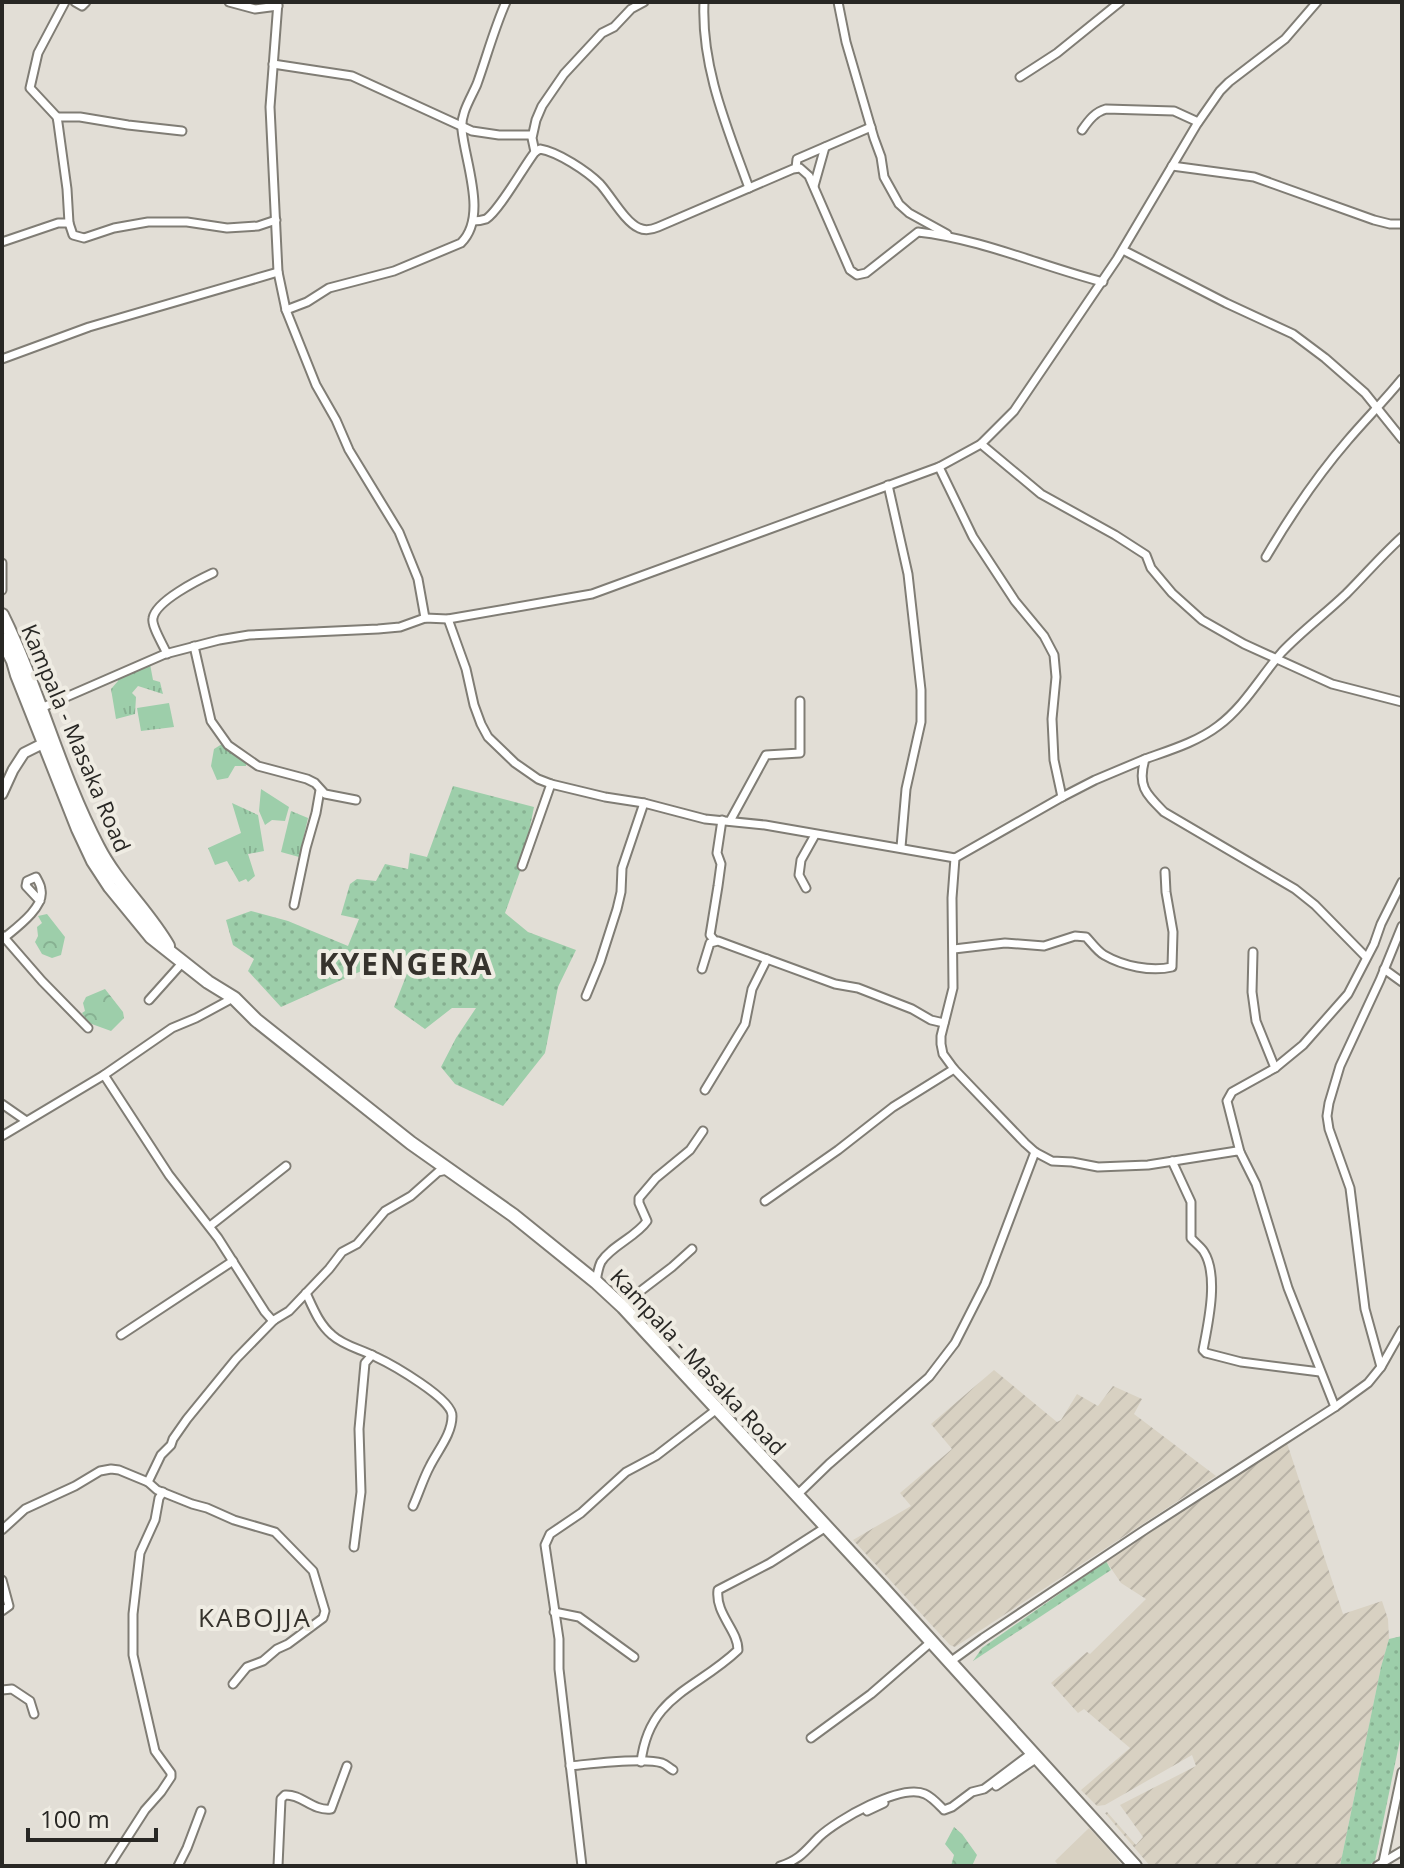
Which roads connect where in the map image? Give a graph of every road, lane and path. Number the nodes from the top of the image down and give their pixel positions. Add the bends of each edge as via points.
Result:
1 (65, 2) edge
2 (75, 2) edge
3 (86, 2) edge
4 (229, 2) edge
5 (506, 2) edge
6 (644, 2) edge
7 (704, 2) edge
8 (838, 2) edge
9 (1120, 2) edge
10 (1317, 2) edge
11 (278, 4) edge
12 (273, 64) junction
13 (1020, 77) dead end
14 (57, 117) junction
15 (1198, 122) junction
16 (871, 127) junction
17 (461, 128) junction
18 (1082, 130) dead end
19 (182, 131) dead end
20 (532, 135) junction
21 (825, 147) junction
22 (535, 152) junction
23 (1172, 166) junction
24 (796, 168) junction
25 (814, 186) junction
26 (749, 188) junction
27 (276, 220) junction
28 (473, 221) junction
29 (69, 223) junction
30 (1402, 224) edge
31 (954, 238) junction
32 (2, 242) edge
33 (1123, 250) junction
34 (278, 272) junction
35 (1103, 282) junction
36 (286, 310) junction
37 (2, 359) edge
38 (1402, 379) edge
39 (1378, 408) junction
40 (1402, 439) edge
41 (981, 444) junction
42 (939, 467) junction
43 (888, 485) junction
44 (1402, 537) edge
45 (1266, 557) dead end
46 (2, 563) edge
47 (213, 573) dead end
48 (2, 590) edge
49 (2, 615) edge
50 (425, 618) junction
51 (448, 619) junction
52 (2, 639) edge
53 (194, 646) junction
54 (167, 654) junction
55 (1276, 659) junction
56 (8, 661) edge
57 (800, 701) dead end
58 (1402, 702) edge
59 (41, 708) junction
60 (44, 743) junction
61 (1145, 759) junction
62 (551, 784) junction
63 (320, 790) junction
64 (2, 794) edge
65 (1062, 797) junction
66 (356, 800) dead end
67 (644, 803) junction
68 (726, 820) junction
69 (815, 835) junction
70 (901, 847) junction
71 (955, 858) junction
72 (522, 866) dead end
73 (1165, 872) dead end
74 (1402, 882) edge
75 (806, 888) dead end
76 (40, 901) dead end
77 (294, 905) dead end
78 (1402, 926) edge
79 (3, 936) edge
80 (715, 941) junction
81 (954, 949) junction
82 (1253, 952) dead end
83 (172, 953) junction
84 (1366, 957) junction
85 (767, 959) junction
86 (183, 962) junction
87 (702, 969) dead end
88 (1384, 969) junction
89 (1402, 982) edge
90 (586, 996) dead end
91 (234, 998) junction
92 (149, 1000) dead end
93 (944, 1023) junction
94 (88, 1028) dead end
95 (1275, 1068) junction
96 (954, 1069) junction
97 (104, 1075) junction
98 (705, 1090) dead end
99 (2, 1104) edge
100 (25, 1120) junction
101 (703, 1131) dead end
102 (2, 1136) edge
103 (1035, 1152) junction
104 (1240, 1152) junction
105 (1172, 1161) junction
106 (286, 1166) dead end
107 (449, 1170) junction
108 (765, 1201) dead end
109 (210, 1226) junction
110 (692, 1249) dead end
111 (233, 1261) junction
112 (596, 1282) junction
113 (306, 1293) junction
114 (621, 1306) junction
115 (274, 1320) junction
116 (1402, 1330) edge
117 (121, 1335) dead end
118 (372, 1355) junction
119 (1381, 1367) junction
120 (1320, 1372) junction
121 (1335, 1407) junction
122 (717, 1409) junction
123 (148, 1482) junction
124 (163, 1492) junction
125 (796, 1496) junction
126 (413, 1506) dead end
127 (826, 1527) junction
128 (2, 1530) edge
129 (354, 1547) dead end
130 (2, 1580) edge
131 (2, 1611) edge
132 (554, 1612) junction
133 (931, 1642) junction
134 (634, 1657) dead end
135 (950, 1662) junction
136 (233, 1684) dead end
137 (2, 1690) edge
138 (34, 1714) dead end
139 (811, 1738) dead end
140 (1035, 1755) junction
141 (641, 1762) junction
142 (347, 1766) dead end
143 (570, 1766) junction
144 (673, 1770) dead end
145 (1402, 1772) edge
146 (201, 1811) dead end
147 (867, 1811) dead end
148 (1402, 1851) edge
149 (1380, 1864) edge
150 (109, 1866) edge
151 (178, 1866) edge
152 (278, 1866) edge
153 (582, 1866) edge
154 (780, 1866) edge
155 (1135, 1866) edge

1 - 14 street via 38,53 31,82 32,92
2 - 3 street
4 - 11 street via 255,9
5 - 17 street
6 - 20 street via 602,33 564,74 542,106
7 - 26 street via 704,42 715,92
8 - 16 street
9 - 13 street
10 - 15 street via 1285,39 1229,82
11 - 12 street
12 - 17 street via 352,76
12 - 27 street
14 - 19 street
14 - 29 street
15 - 18 street via 1174,111 1106,109
15 - 23 street
16 - 21 street
16 - 31 street via 884,177 899,204
17 - 20 street
17 - 28 street
20 - 22 street
21 - 24 street via 797,159
21 - 25 street
22 - 26 street via 547,150 584,171 635,226 645,229
22 - 28 street via 488,217
23 - 30 street via 1254,177 1374,220
23 - 33 street
24 - 25 street via 804,170
24 - 26 street
25 - 31 street via 850,270 857,275 918,232
27 - 29 street via 227,228 148,222 84,238 73,235
27 - 34 street
28 - 36 street via 461,243 394,271 329,288
29 - 32 street
31 - 35 street
33 - 35 street
33 - 39 street via 1293,334 1337,367
34 - 36 street
34 - 37 street via 89,327
35 - 41 street via 1014,411
36 - 50 street via 349,450 399,532 418,579
38 - 39 street
39 - 40 street
39 - 45 street via 1304,496
41 - 42 street
41 - 55 street via 1041,494 1146,555 1172,593 1202,620
42 - 43 street
42 - 65 street via 973,537 1054,655 1054,760
43 - 51 street via 592,594
43 - 70 street via 908,574 921,690 921,722 906,789
44 - 55 street
46 - 48 street
47 - 54 street via 187,585 153,617
49 - 59 highway, Kampala - Masaka Road
50 - 51 street
50 - 53 street via 400,627 249,635
51 - 62 street via 488,737 515,763
52 - 56 highway, Kampala - Masaka Road
53 - 54 street
53 - 63 street via 211,721 228,745 258,766 307,779
54 - 59 street
55 - 58 street via 1332,684
55 - 61 street via 1219,726
56 - 60 highway, Kampala - Masaka Road
57 - 68 street via 800,753 766,755
59 - 83 highway, Kampala - Masaka Road via 98,848
60 - 64 street via 24,753
60 - 83 highway, Kampala - Masaka Road via 93,861 151,937
61 - 65 street
61 - 84 street via 1145,790 1164,812 1295,889
62 - 67 street
62 - 72 street
63 - 66 street
63 - 77 street
65 - 71 street
67 - 68 street
67 - 90 street via 622,868 617,909
68 - 69 street
68 - 80 street via 717,853 721,864 710,935
69 - 70 street
69 - 75 street via 801,860 799,875
70 - 71 street
71 - 81 street
73 - 81 street via 1172,967 1124,964 1103,954 1086,937 1075,936 1044,946 1005,943
74 - 84 street
76 - 79 street
78 - 88 street
79 - 94 street
80 - 85 street
80 - 87 street
81 - 93 street via 953,988
82 - 95 street via 1256,1021
83 - 86 highway, Kampala - Masaka Road
84 - 95 street via 1348,994
85 - 93 street
85 - 98 street via 752,989 745,1024
86 - 91 highway, Kampala - Masaka Road
86 - 92 street
88 - 89 street
88 - 119 street via 1340,1066 1327,1116 1350,1188 1365,1309
91 - 97 street via 172,1028
91 - 107 highway, Kampala - Masaka Road
93 - 96 street via 943,1054
95 - 104 street via 1232,1092 1227,1101
96 - 103 street
96 - 108 street
97 - 100 street
97 - 109 street via 169,1175
99 - 100 street
100 - 102 street
101 - 112 street via 639,1198 647,1221 601,1263
103 - 105 street via 1052,1161 1098,1167
103 - 125 street via 985,1284 955,1343 929,1377
104 - 105 street
104 - 120 street via 1256,1184
105 - 120 street via 1191,1202 1191,1238 1206,1255 1212,1285 1203,1350 1241,1362
106 - 109 street
107 - 112 highway, Kampala - Masaka Road
107 - 113 street via 438,1172 385,1211
109 - 111 street
110 - 114 street
111 - 115 street
111 - 117 street
112 - 114 highway, Kampala - Masaka Road
113 - 115 street
113 - 118 street via 332,1336
114 - 122 highway, Kampala - Masaka Road
115 - 123 street via 187,1419
116 - 119 street
118 - 126 street via 451,1409 445,1439
118 - 129 street via 365,1363
119 - 121 street
120 - 121 street
121 - 135 street
122 - 125 highway, Kampala - Masaka Road
122 - 132 street via 626,1472 550,1534 545,1545
123 - 124 street
123 - 128 street via 119,1470 100,1471 25,1509
124 - 136 street via 275,1532 313,1571 323,1618 247,1667
124 - 150 street via 140,1553 133,1655 155,1751 171,1777
125 - 127 highway, Kampala - Masaka Road
127 - 133 highway, Kampala - Masaka Road
127 - 141 street via 718,1590 738,1650 660,1711 645,1736
130 - 131 street via 9,1606
132 - 134 street via 579,1617
132 - 143 street
133 - 135 highway, Kampala - Masaka Road
133 - 139 street
135 - 140 highway, Kampala - Masaka Road
137 - 138 street via 12,1689 30,1701
140 - 147 street via 987,1793 949,1813 915,1796 895,1798
140 - 154 street via 944,1810 925,1794 913,1792 867,1805
140 - 155 highway, Kampala - Masaka Road
141 - 143 street
141 - 144 street
142 - 152 street via 331,1809 320,1810 295,1795 281,1799
143 - 153 street
145 - 149 street
146 - 151 street
148 - 149 street

